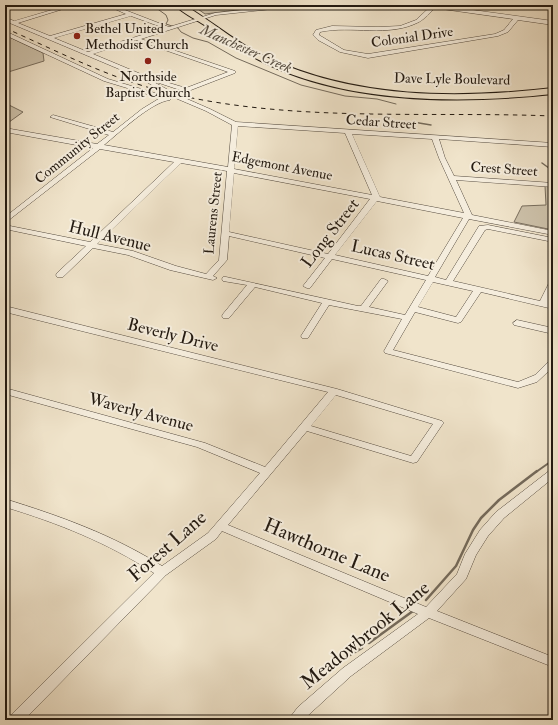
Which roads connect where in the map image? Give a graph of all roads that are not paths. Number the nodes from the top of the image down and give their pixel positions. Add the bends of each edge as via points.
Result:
1 (74, 5) edge
2 (108, 5) edge
3 (179, 5) edge
4 (239, 5) edge
5 (300, 5) edge
6 (425, 5) edge
7 (434, 6) junction
8 (242, 10) junction
9 (131, 14) junction
10 (200, 18) junction
11 (517, 18) junction
12 (5, 19) edge
13 (12, 22) junction
14 (553, 23) edge
15 (172, 27) junction
16 (5, 32) edge
17 (48, 38) junction
18 (137, 39) junction
19 (87, 54) junction
20 (141, 76) junction
21 (186, 90) junction
22 (166, 91) junction
23 (553, 91) edge
24 (173, 95) junction
25 (156, 96) junction
26 (165, 98) junction
27 (181, 100) junction
28 (194, 105) junction
29 (53, 117) dead end
30 (235, 124) junction
31 (5, 131) edge
32 (348, 132) junction
33 (113, 134) junction
34 (435, 137) junction
35 (553, 145) edge
36 (98, 147) junction
37 (179, 162) junction
38 (231, 170) junction
39 (452, 178) junction
40 (553, 185) edge
41 (376, 197) junction
42 (468, 216) junction
43 (5, 221) edge
44 (5, 227) edge
45 (225, 233) junction
46 (553, 233) edge
47 (553, 240) edge
48 (91, 245) junction
49 (331, 256) junction
50 (60, 275) dead end
51 (210, 277) joint
52 (226, 279) dead end
53 (432, 279) junction
54 (384, 281) dead end
55 (448, 283) junction
56 (553, 283) edge
57 (253, 284) junction
58 (307, 286) dead end
59 (478, 290) junction
60 (327, 302) junction
61 (543, 304) junction
62 (553, 306) edge
63 (364, 308) junction
64 (5, 309) edge
65 (412, 313) junction
66 (226, 316) dead end
67 (517, 323) dead end
68 (553, 331) edge
69 (305, 336) dead end
70 (553, 362) edge
71 (5, 391) edge
72 (334, 391) junction
73 (305, 427) junction
74 (266, 472) junction
75 (553, 473) edge
76 (5, 503) edge
77 (220, 526) junction
78 (162, 572) junction
79 (428, 613) junction
80 (553, 662) edge
81 (15, 720) edge
82 (295, 720) edge

1 - 13 street
2 - 9 street
3 - 10 main road, Dave Lyle Boulevard
4 - 8 street
5 - 8 street
6 - 7 street
7 - 11 street
7 - 11 street, Colonial Drive via 418,21 405,26 379,29 329,28 318,31 316,35 320,40 346,53 372,56 496,35 506,31
8 - 10 street
9 - 15 street
9 - 17 street
10 - 15 street
10 - 23 main road, Dave Lyle Boulevard via 264,60 300,74 342,84 387,92 439,96
11 - 14 street
12 - 13 street
13 - 17 street
15 - 18 street
16 - 25 street via 100,77
17 - 19 street
18 - 19 street
18 - 21 street, Community Street via 233,72
19 - 20 street
20 - 21 street
20 - 22 street
21 - 24 street, Community Street
22 - 24 street
22 - 25 street via 163,95
22 - 26 street
24 - 26 street, Community Street
24 - 27 street
25 - 26 street
26 - 27 street
26 - 28 street
26 - 33 street, Community Street via 144,110
27 - 28 street
28 - 30 street, Cedar Street
29 - 33 street
30 - 32 street, Cedar Street
30 - 38 street, Laurens Street
31 - 36 street, Edgemont Avenue
32 - 34 street, Cedar Street
32 - 41 street, Long Street
33 - 36 street, Community Street
34 - 35 street, Cedar Street
34 - 39 street
36 - 37 street, Edgemont Avenue
36 - 43 street, Community Street
37 - 38 street, Edgemont Avenue
37 - 48 street
38 - 41 street, Edgemont Avenue
38 - 45 street, Laurens Street
39 - 40 street, Crest Street
39 - 42 street
41 - 42 street, Edgemont Avenue
41 - 49 street, Long Street
42 - 46 street, Edgemont Avenue
42 - 53 street
44 - 48 street, Hull Avenue
45 - 49 street, Lucas Street
45 - 51 street, Laurens Street via 223,260
47 - 55 street via 482,228
48 - 50 street
48 - 51 street, Hull Avenue via 130,253 173,268
49 - 53 street, Lucas Street
49 - 58 street, Long Street
52 - 57 street
53 - 55 street, Lucas Street
53 - 65 street
54 - 63 street
55 - 59 street, Lucas Street
56 - 61 street
57 - 60 street
57 - 66 street
59 - 61 street, Lucas Street
59 - 65 street via 458,320
60 - 63 street
60 - 69 street
61 - 62 street, Lucas Street
63 - 65 street
64 - 72 street, Beverly Drive
65 - 70 street via 388,351 518,385 530,383
67 - 68 street
71 - 74 street, Waverly Avenue via 201,445
72 - 73 street, Forest Lane
72 - 73 street, Beverly Drive via 439,423 413,460
73 - 74 street, Forest Lane
74 - 77 street, Forest Lane
75 - 79 street, Meadowbrook Lane via 496,519 484,533 462,576
76 - 78 street via 44,514 99,536 135,554
77 - 78 street, Forest Lane via 212,536
77 - 79 street, Hawthorne Lane
78 - 81 street, Forest Lane
79 - 80 street, Hawthorne Lane
79 - 82 street, Meadowbrook Lane via 347,672

